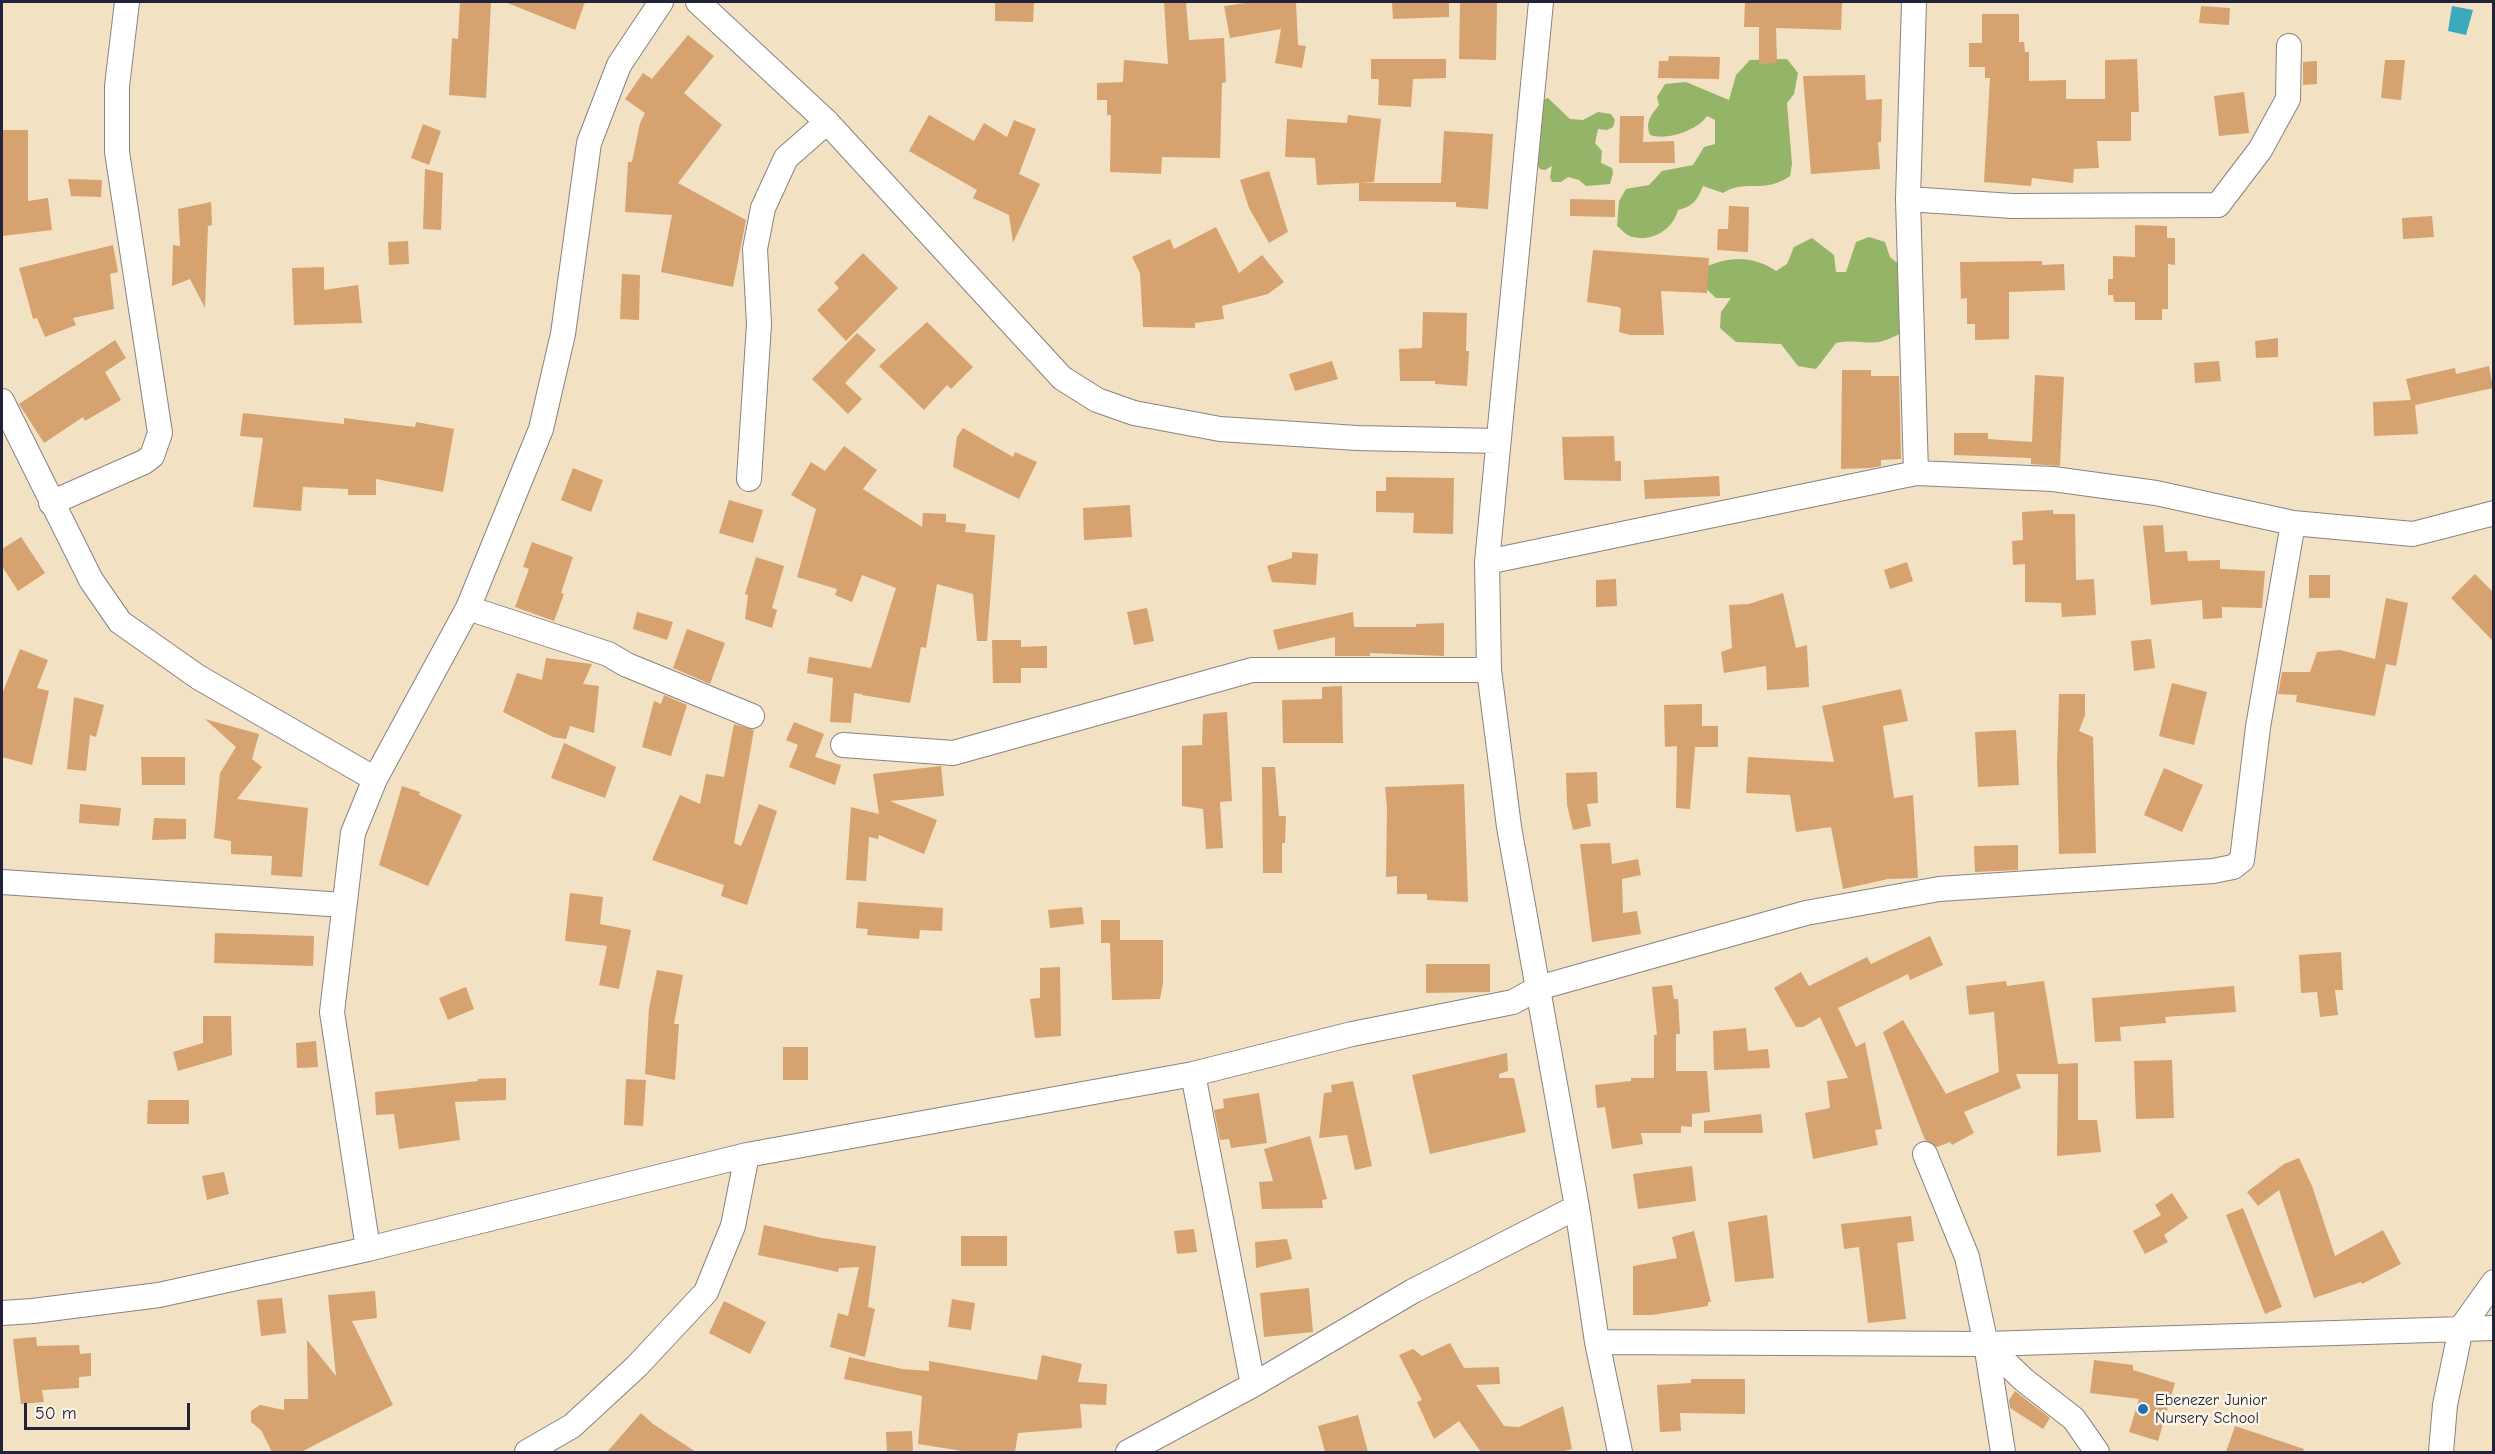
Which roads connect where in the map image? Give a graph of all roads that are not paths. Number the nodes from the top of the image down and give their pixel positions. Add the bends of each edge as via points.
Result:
1 (127, 2) edge
2 (661, 2) edge
3 (698, 2) edge
4 (1540, 2) edge
5 (1914, 2) edge
6 (2289, 46) dead end
7 (827, 122) junction
8 (1908, 199) junction
9 (5, 416) edge
10 (1497, 441) junction
11 (1916, 473) junction
12 (749, 479) dead end
13 (51, 503) junction
14 (2493, 513) edge
15 (2293, 523) junction
16 (1487, 562) junction
17 (468, 608) junction
18 (1489, 670) junction
19 (753, 716) dead end
20 (843, 745) dead end
21 (375, 779) junction
22 (2, 882) edge
23 (344, 905) junction
24 (1538, 988) junction
25 (1193, 1074) junction
26 (1926, 1154) dead end
27 (747, 1155) junction
28 (1577, 1207) junction
29 (368, 1249) junction
30 (2493, 1282) edge
31 (2, 1313) edge
32 (2461, 1328) junction
33 (2493, 1328) edge
34 (1598, 1342) junction
35 (1986, 1344) junction
36 (1253, 1385) junction
37 (2092, 1450) edge
38 (527, 1452) edge
39 (1128, 1452) edge
40 (1620, 1452) edge
41 (2003, 1452) edge
42 (2441, 1452) edge

1 - 13 street via 117,86 117,152 160,433 152,456 144,462
2 - 17 street via 619,66 589,143 563,334 541,429
3 - 7 street
4 - 10 street
5 - 8 street
6 - 8 street via 2288,99 2260,150 2218,205 2012,206
7 - 10 street via 1062,378 1097,400 1134,413 1220,429 1357,438
7 - 12 street via 786,158 763,208 755,249 759,324
8 - 11 street
9 - 13 street
10 - 16 street
11 - 15 street via 2053,479 2156,493
11 - 16 street
13 - 21 street via 91,580 120,622 198,677
14 - 15 street via 2413,534
15 - 24 street via 2258,727 2242,860 2233,867 1939,890 1806,912
16 - 18 street
17 - 19 street via 608,654
17 - 21 street
18 - 20 street via 1252,670 953,753
18 - 24 street via 1509,827
21 - 23 street via 353,833
22 - 23 street
23 - 29 street via 332,1012
24 - 25 street via 1513,1002 1352,1034
24 - 28 street
25 - 27 street
25 - 36 street
26 - 35 street via 1967,1257
27 - 29 street
27 - 38 street via 733,1226 706,1292 637,1366 572,1426
28 - 34 street
28 - 36 street via 1413,1291
29 - 31 street via 159,1295
30 - 32 street
32 - 33 street
32 - 35 street
32 - 42 street via 2445,1405
34 - 35 street
34 - 40 street
35 - 37 street via 2074,1419
35 - 41 street
36 - 39 street

